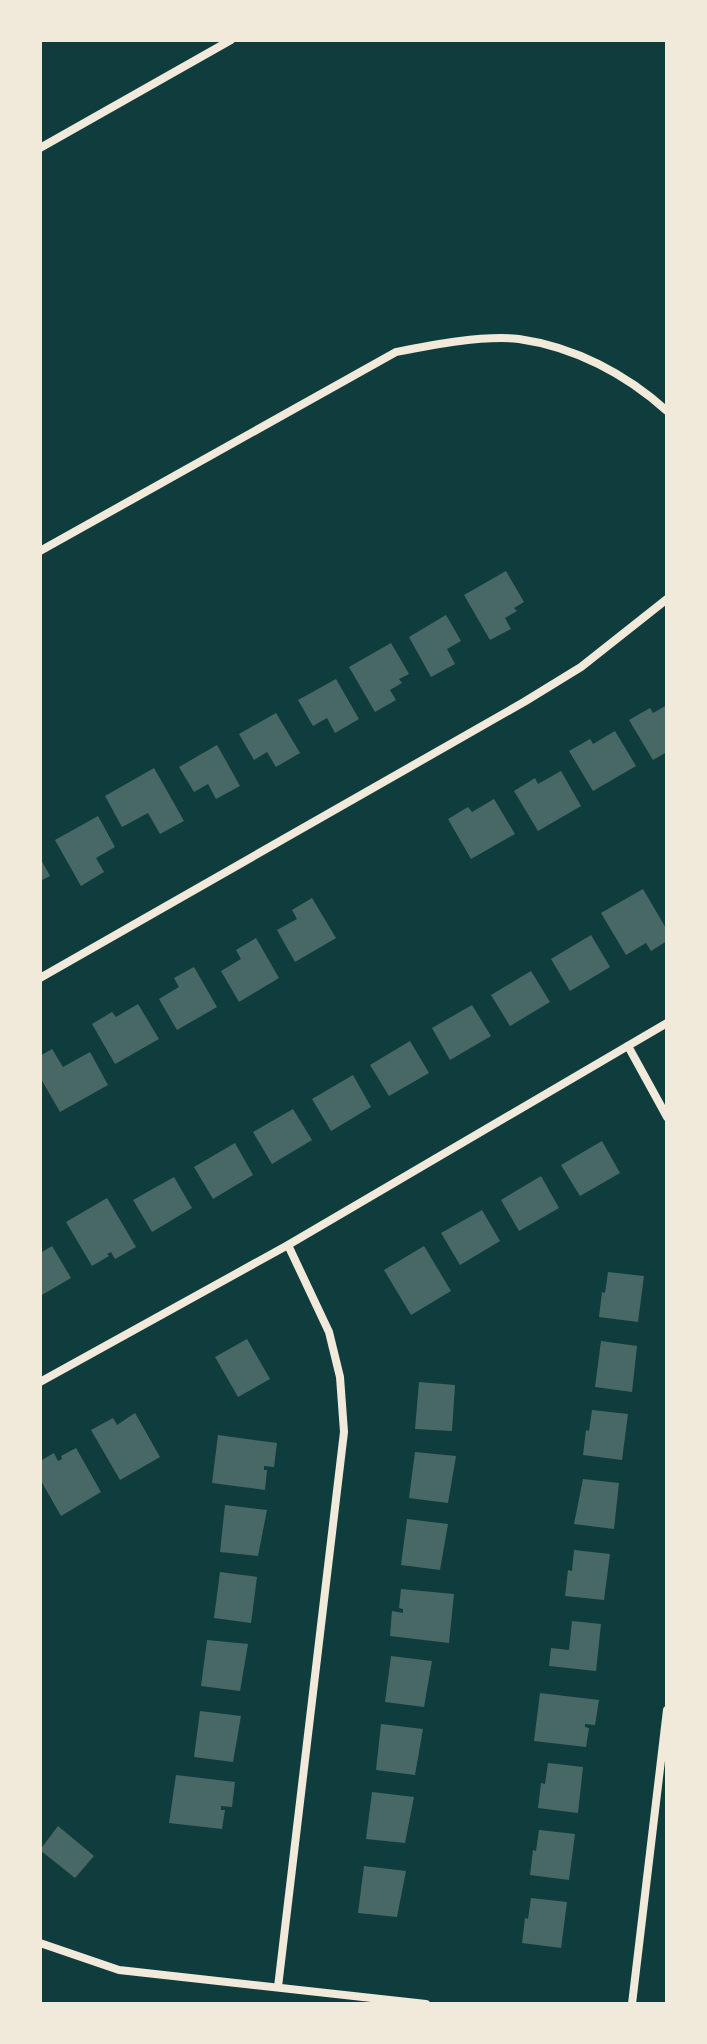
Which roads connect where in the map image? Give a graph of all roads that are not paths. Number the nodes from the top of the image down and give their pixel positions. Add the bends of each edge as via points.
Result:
1 (231, 40) edge
2 (40, 148) edge
3 (667, 411) edge
4 (40, 551) edge
5 (667, 599) edge
6 (40, 978) edge
7 (667, 1023) edge
8 (628, 1046) junction
9 (667, 1117) edge
10 (288, 1245) junction
11 (40, 1382) edge
12 (667, 1710) edge
13 (40, 1943) edge
14 (278, 1987) junction
15 (426, 2004) edge
16 (632, 2004) edge

1 - 2 street
3 - 4 street via 638,385 585,357 518,339 446,342 396,352
5 - 6 street via 581,667 524,702
7 - 8 street
8 - 9 street
8 - 10 street
10 - 11 street
10 - 14 street via 329,1332 340,1377 344,1432
12 - 16 street
13 - 14 street via 119,1970
14 - 15 street

